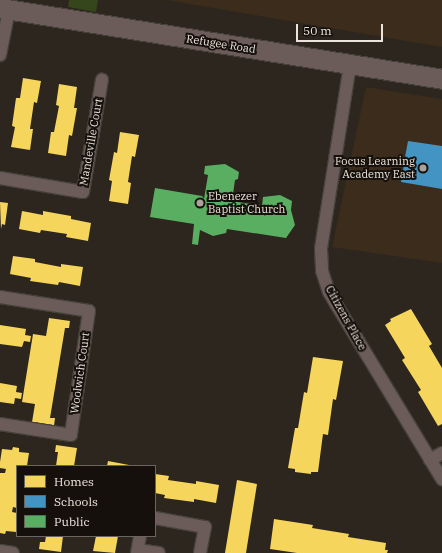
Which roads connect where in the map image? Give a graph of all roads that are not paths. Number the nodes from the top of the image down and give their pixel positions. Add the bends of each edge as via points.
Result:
1 (4, 9) edge
2 (0, 55) edge
3 (350, 65) junction
4 (442, 79) edge
5 (102, 80) dead end
6 (0, 178) edge
7 (0, 297) edge
8 (0, 424) edge
9 (442, 453) edge
10 (430, 460) junction
11 (442, 479) edge
12 (156, 518) edge
13 (140, 537) edge
14 (0, 551) edge
15 (138, 551) edge
16 (13, 553) edge
17 (159, 553) edge
18 (200, 553) edge

1 - 2 street
1 - 3 main road, Refugee Road
3 - 4 main road, Refugee Road
3 - 10 street, Citizens Place via 321,249 322,271 332,298
5 - 6 street, Mandeville Court via 83,192
7 - 8 street, Woolwich Court via 89,311 71,435
9 - 10 street
10 - 11 street, Citizens Place
12 - 18 street via 205,527
13 - 15 street
14 - 16 street
15 - 17 street

